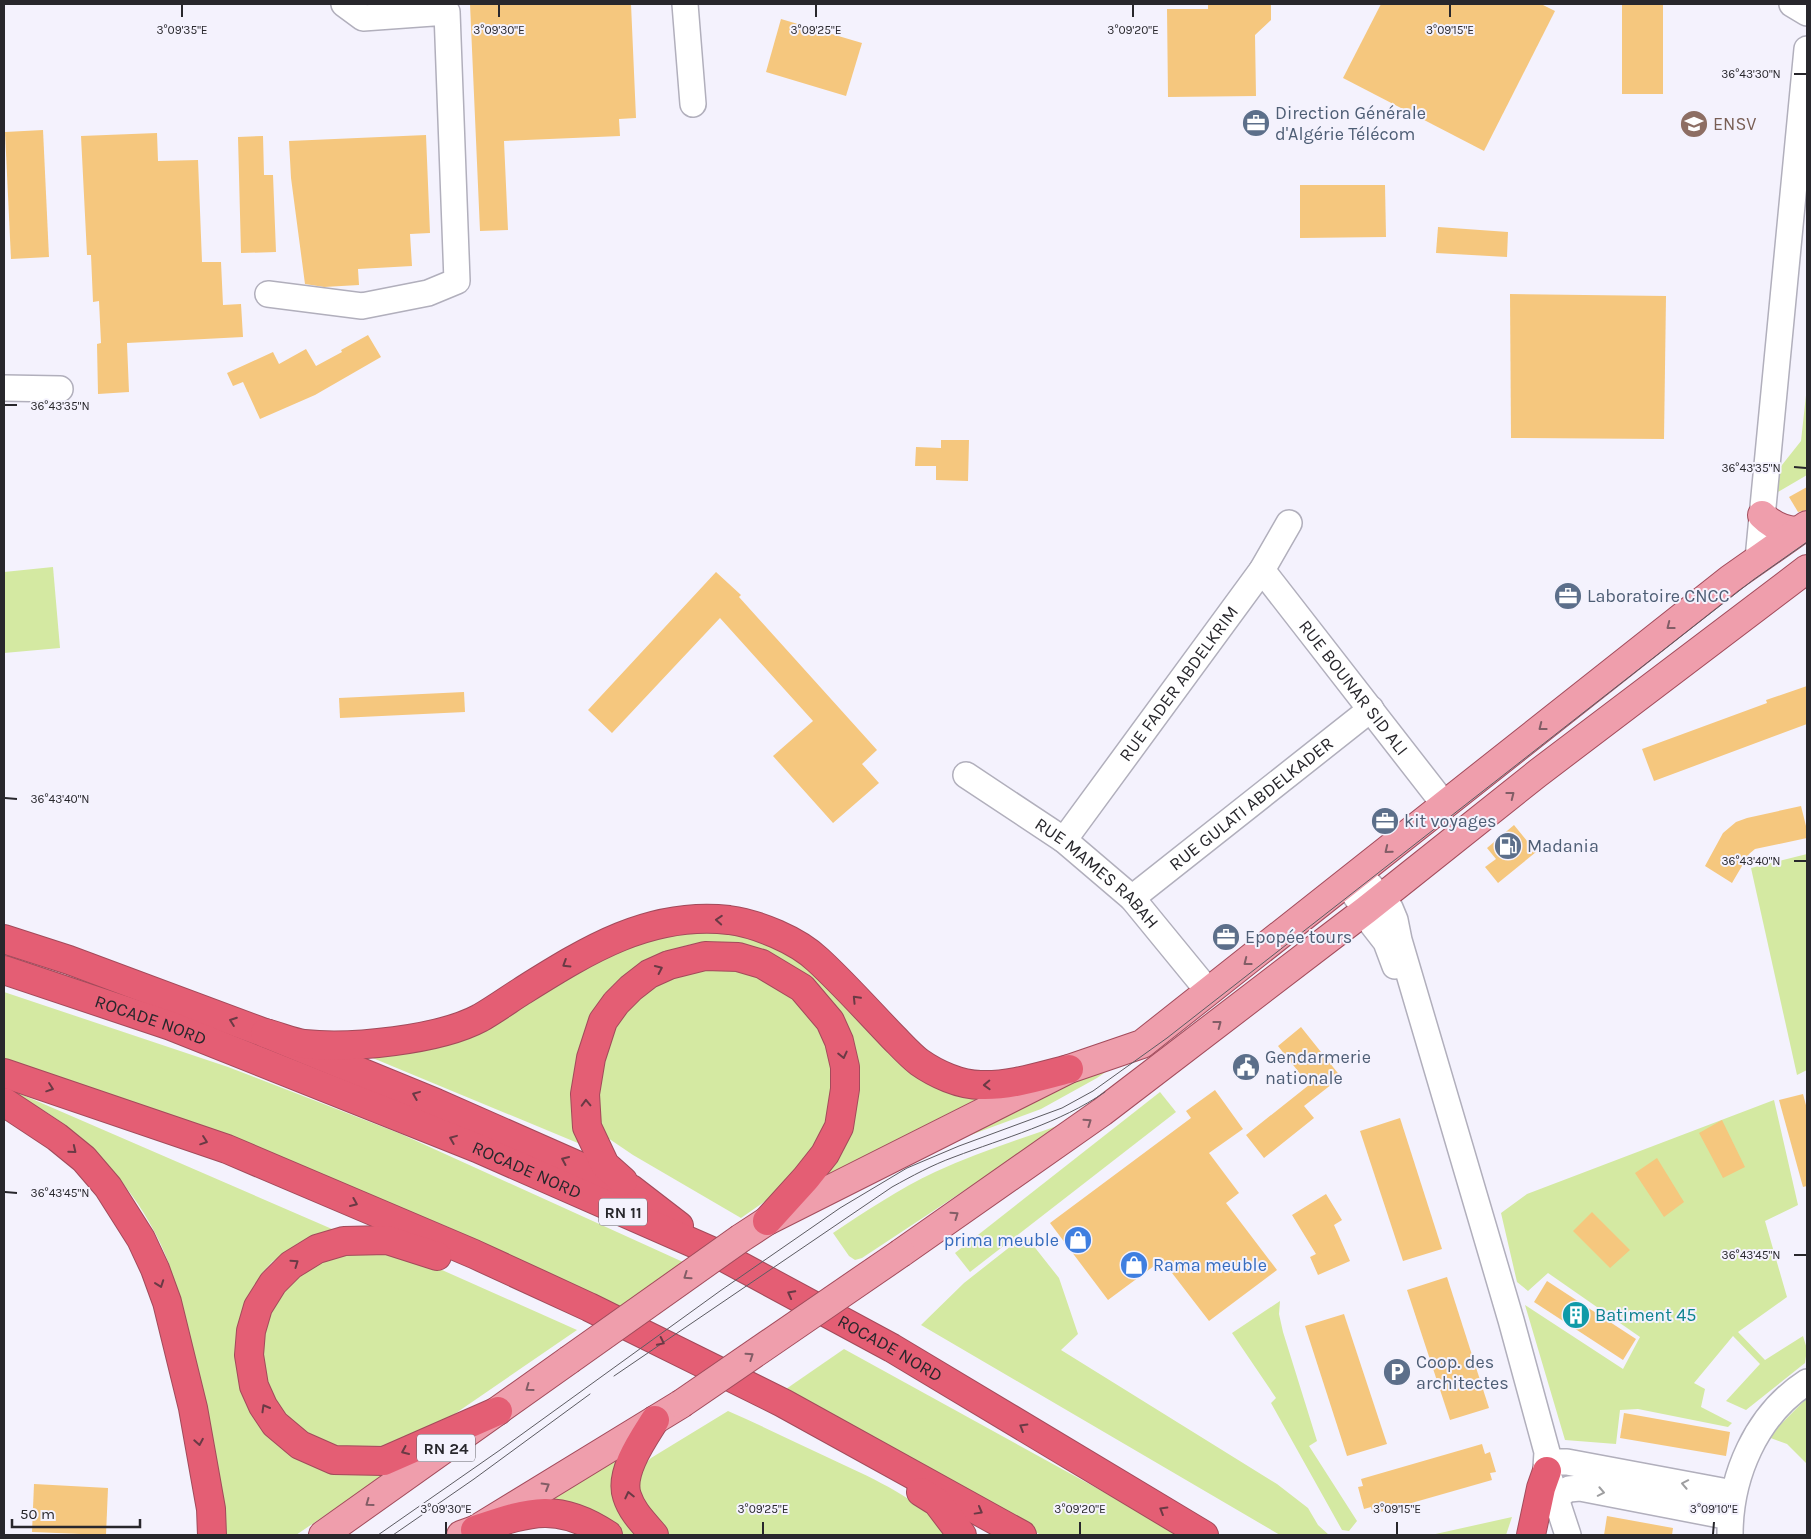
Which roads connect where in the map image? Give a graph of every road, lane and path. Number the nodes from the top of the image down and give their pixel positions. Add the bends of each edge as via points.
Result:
1 (344, 4) edge
2 (684, 4) edge
3 (1792, 4) edge
4 (1807, 14) edge
5 (1807, 49) edge
6 (694, 104) dead end
7 (268, 294) dead end
8 (4, 388) edge
9 (60, 389) dead end
10 (1762, 515) junction
11 (1289, 523) dead end
12 (1802, 528) edge
13 (1758, 559) junction
14 (1807, 569) edge
15 (1262, 570) junction
16 (1371, 709) junction
17 (966, 774) dead end
18 (1444, 804) junction
19 (1064, 840) junction
20 (1352, 878) junction
21 (1132, 898) junction
22 (1374, 904) junction
23 (4, 930) edge
24 (4, 939) edge
25 (69, 960) junction
26 (4, 970) edge
27 (1209, 992) junction
28 (265, 1033) junction
29 (1069, 1069) junction
30 (4, 1073) edge
31 (4, 1102) edge
32 (631, 1189) junction
33 (767, 1221) junction
34 (709, 1250) junction
35 (589, 1307) junction
36 (1807, 1382) edge
37 (783, 1403) junction
38 (498, 1411) junction
39 (655, 1420) junction
40 (1547, 1469) junction
41 (1733, 1493) junction
42 (1556, 1497) junction
43 (1730, 1526) edge
44 (468, 1532) edge
45 (212, 1535) edge
46 (323, 1535) edge
47 (608, 1535) edge
48 (654, 1535) edge
49 (962, 1535) edge
50 (1022, 1535) edge
51 (1204, 1535) edge
52 (1531, 1535) edge
53 (1568, 1535) edge

1 - 7 street via 363,18 447,12 457,281 428,293 362,306
2 - 6 street
3 - 4 street
5 - 10 street
8 - 9 street
10 - 12 main road via 1781,529
10 - 13 street
11 - 15 street, RUE FADER ABDELKRIM
12 - 13 main road, RN 24
13 -> 18 main road, RN 24
22 -> 14 main road via 1538,773
15 - 16 street, RUE BOUNAR SID ALI
15 - 19 street, RUE FADER ABDELKRIM
16 - 18 street, RUE BOUNAR SID ALI
16 - 21 street, RUE GULATI ABDELKADER
17 - 19 street, RUE MAMES RABAH
18 -> 20 main road, RN 24
19 - 21 street, RUE MAMES RABAH
20 - 22 street
20 -> 27 main road, RN 24
21 - 27 street, RUE MAMES RABAH
39 -> 22 main road, bridge via 1102,1112
22 - 40 street via 1372,924 1389,948 1483,1243 1537,1455
23 - 25 highway
24 - 25 highway
28 -> 25 highway
34 -> 26 highway, ROCADE NORD / RN 11 via 478,1148 171,1026
27 - 29 main road, RN 24 via 1142,1044
29 -> 28 highway via 1009,1084 979,1085 945,1077 918,1061 816,958 770,932 748,924 704,919 681,920 628,933 575,958 479,1019 447,1030 403,1040 348,1045 303,1044
32 -> 28 highway via 436,1103
29 - 33 main road, RN 24
30 -> 35 highway via 227,1149 474,1254
31 -> 45 highway via 84,1159 108,1187 141,1239 167,1302 193,1408 211,1509
32 -> 33 highway via 605,1165 587,1127 585,1094 589,1067 603,1022 631,988 669,964 705,956 738,957 762,964 802,988 830,1021 845,1067 839,1127 825,1154
32 - 34 highway
33 -> 38 main road, RN 24, bridge
51 -> 34 highway, ROCADE NORD / RN 11 via 892,1348
35 -> 37 highway
38 -> 35 highway via 384,1461 334,1460 308,1449 275,1424 254,1386 249,1355 258,1307 273,1283 291,1265 317,1249 344,1241 387,1240
36 - 41 street via 1786,1399 1756,1435
37 - 49 highway via 937,1502
37 -> 50 highway
38 -> 46 main road, RN 24
44 -> 39 main road
48 -> 39 highway via 636,1514 626,1494 627,1474 637,1448
41 -> 40 street via 1567,1462 1559,1462
40 - 42 street
40 - 52 highway
41 - 43 street
42 -> 43 street via 1569,1489 1580,1488
42 - 53 street
44 - 47 highway via 516,1516 545,1512 581,1520

